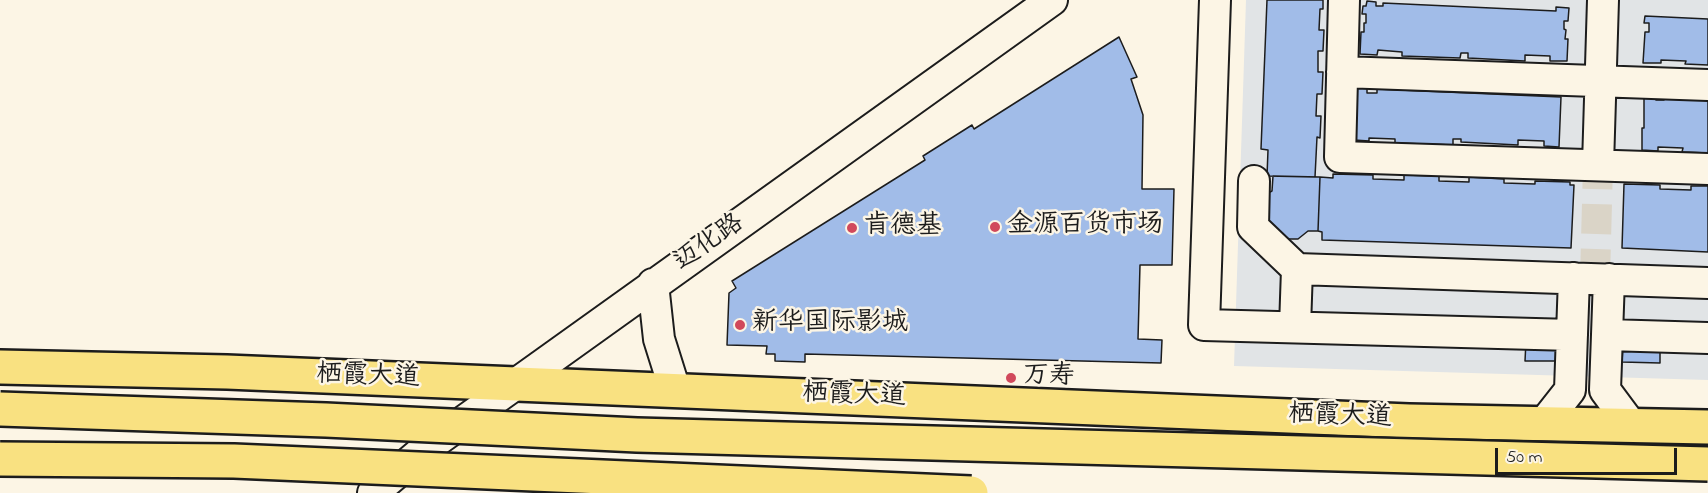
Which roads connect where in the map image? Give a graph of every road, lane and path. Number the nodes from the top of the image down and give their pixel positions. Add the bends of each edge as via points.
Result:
1 (1052, 0) edge
2 (1215, 0) edge
3 (1344, 0) edge
4 (1603, 0) edge
5 (1342, 72) junction
6 (1601, 81) junction
7 (1708, 85) edge
8 (1598, 165) junction
9 (1708, 169) edge
10 (1254, 181) dead end
11 (1297, 269) junction
12 (1574, 278) junction
13 (1609, 279) junction
14 (1708, 283) edge
15 (653, 284) junction
16 (1295, 327) junction
17 (1572, 335) junction
18 (1607, 335) junction
19 (1708, 338) edge
20 (0, 367) edge
21 (516, 384) junction
22 (675, 390) junction
23 (0, 409) edge
24 (1544, 423) junction
25 (1631, 425) junction
26 (1708, 427) edge
27 (0, 459) edge
28 (1708, 464) edge
29 (373, 493) edge
30 (971, 493) edge

1 - 15 street, 迈化路
2 - 16 street via 1204,325
3 - 5 street
4 - 6 street
5 - 6 street
5 - 8 street via 1340,157
6 - 7 street
6 - 8 street
8 - 9 street
10 - 11 street via 1252,227
11 - 12 street
11 - 16 street
12 - 13 street
12 - 17 street
13 - 14 street
13 - 18 street
15 - 21 street, 迈化路
15 - 22 street via 659,339
16 - 17 street
17 - 24 street via 1570,390
18 - 19 street
18 - 25 street via 1605,390
20 - 21 main road, 栖霞大道
21 - 22 main road, 栖霞大道
21 - 29 street, 迈化路 via 425,449
22 - 24 main road, 栖霞大道
23 - 28 main road, 栖霞大道, bridge via 637,435
24 - 25 main road, 栖霞大道
25 - 26 main road, 栖霞大道
27 - 30 main road, bridge via 234,461

